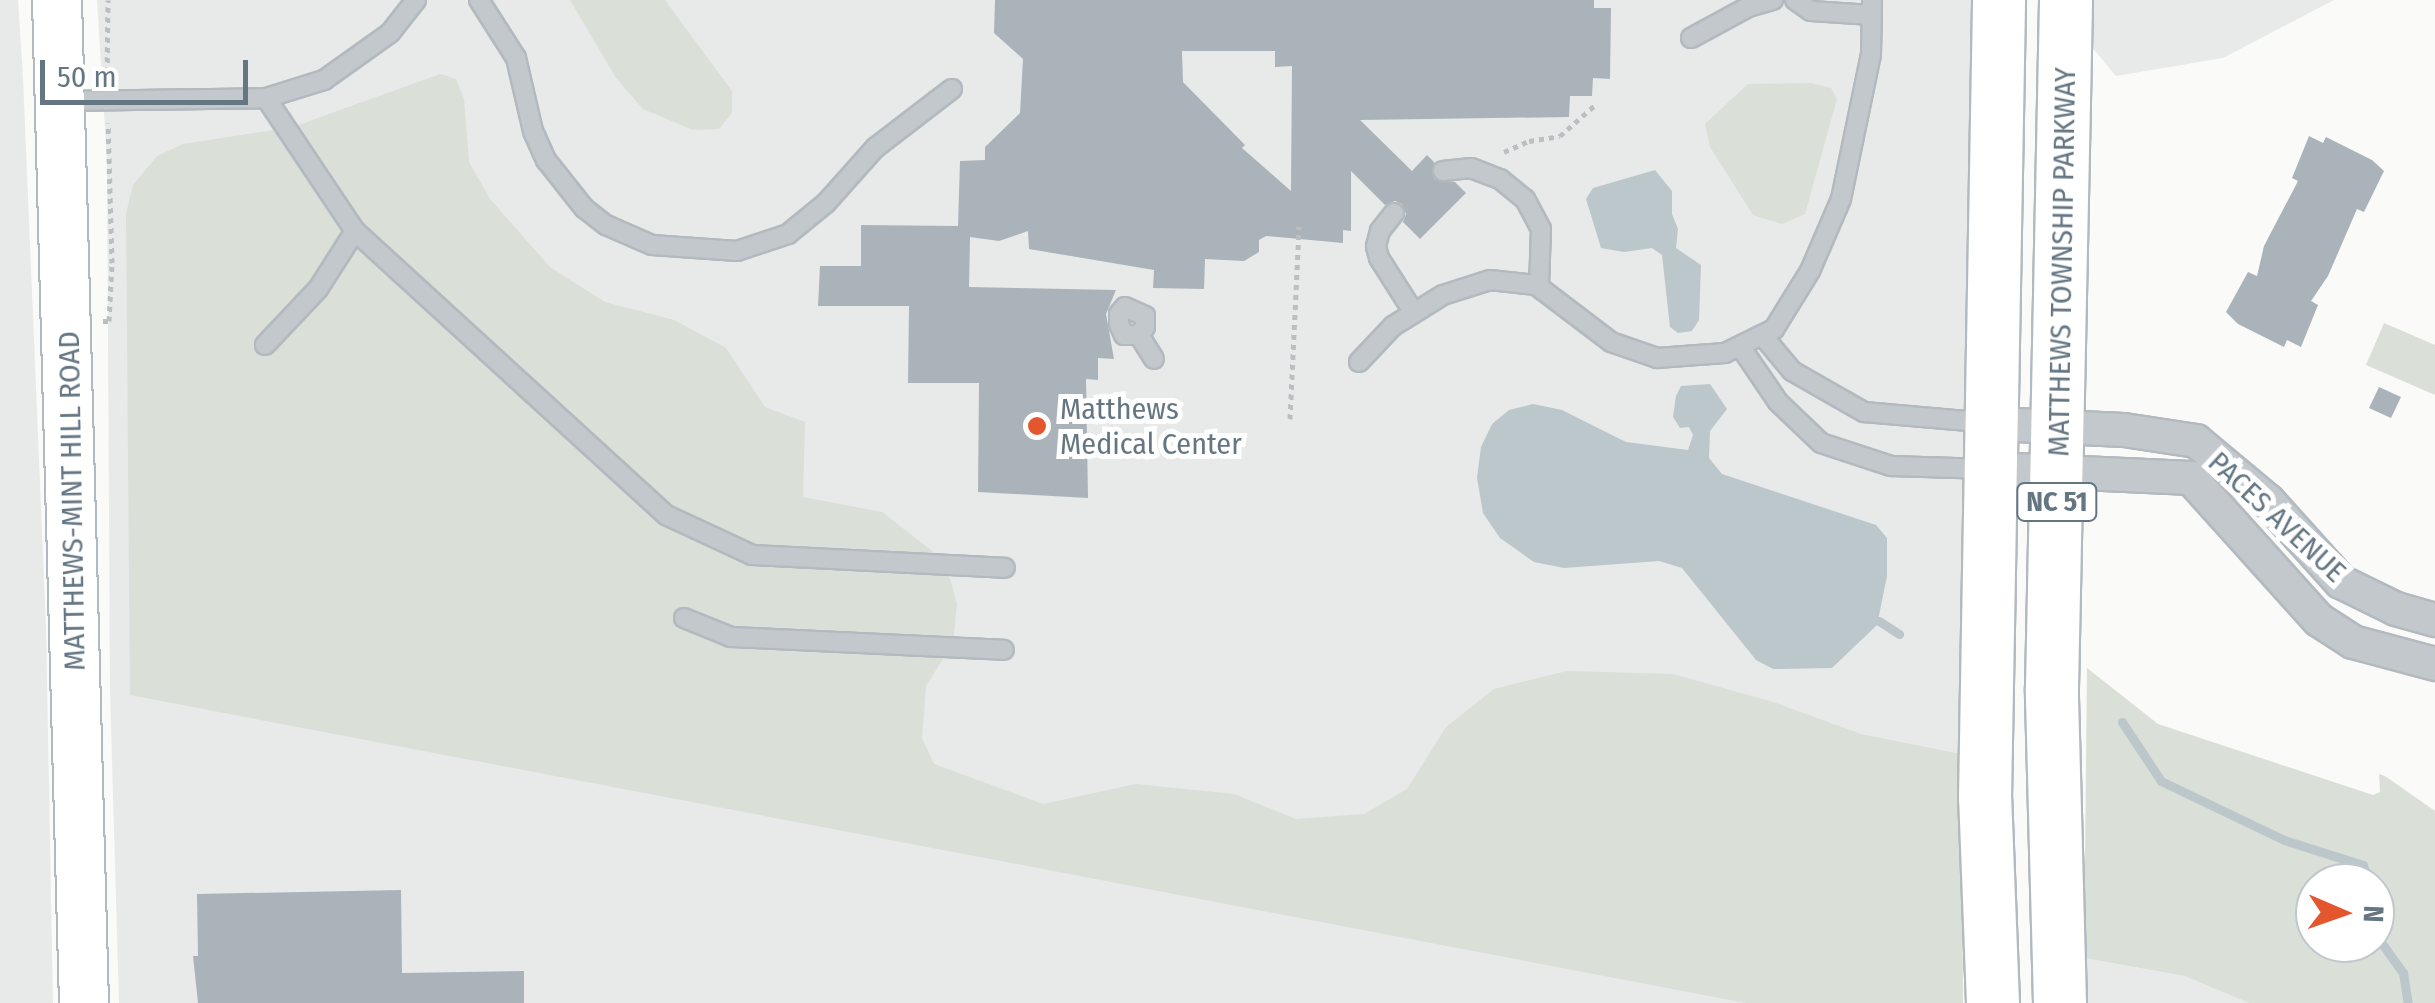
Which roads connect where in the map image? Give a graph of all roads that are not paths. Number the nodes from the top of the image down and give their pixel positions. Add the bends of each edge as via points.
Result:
1 (57, 0) edge
2 (416, 0) edge
3 (479, 0) edge
4 (1773, 0) edge
5 (1795, 0) edge
6 (2000, 0) edge
7 (2066, 0) edge
8 (1872, 7) edge
9 (1690, 38) dead end
10 (952, 89) dead end
11 (266, 98) junction
12 (60, 101) junction
13 (1443, 171) dead end
14 (1394, 214) dead end
15 (355, 230) junction
16 (1538, 287) junction
17 (1414, 313) junction
18 (1139, 336) dead end
19 (1762, 336) junction
20 (265, 345) dead end
21 (1742, 349) junction
22 (1154, 359) dead end
23 (1359, 362) dead end
24 (1994, 447) junction
25 (2059, 450) junction
26 (1005, 568) dead end
27 (684, 618) dead end
28 (2435, 620) edge
29 (1004, 650) dead end
30 (2435, 664) edge
31 (84, 1003) edge
32 (1993, 1003) edge
33 (2060, 1003) edge

1 - 12 main road, MATTHEWS-MINT HILL ROAD
2 - 11 lane via 390,33 324,80
3 - 10 lane via 516,58 546,160 606,225 652,245 738,251 788,234 875,148
4 - 9 lane
5 - 8 lane via 1812,11
6 - 24 main road, NC 51
7 - 25 main road, MATTHEWS TOWNSHIP PARKWAY / NC 51
8 - 19 lane via 1871,54 1840,199 1810,271 1774,330
11 - 12 lane
11 - 15 lane
12 - 31 main road, MATTHEWS-MINT HILL ROAD
13 - 16 lane via 1471,168 1525,199 1540,229
14 - 17 lane via 1376,246
15 - 20 lane via 318,289
15 - 26 lane via 666,515 752,555
16 - 17 lane via 1490,280
16 - 21 lane via 1632,353 1678,358
17 - 23 lane
18 - 22 lane
19 - 21 lane
19 - 24 lane via 1792,371 1864,412
21 - 24 lane via 1778,402 1821,443 1891,466
24 - 25 street, PACES AVENUE
24 - 25 street, PACES AVENUE
24 - 32 main road, NC 51 via 1985,798
25 - 28 street, PACES AVENUE via 2124,430 2196,441 2268,501 2341,582
25 - 30 street, PACES AVENUE via 2191,478 2319,620 2353,642
25 - 33 main road, MATTHEWS TOWNSHIP PARKWAY / NC 51 via 2052,797
27 - 29 lane via 731,636

